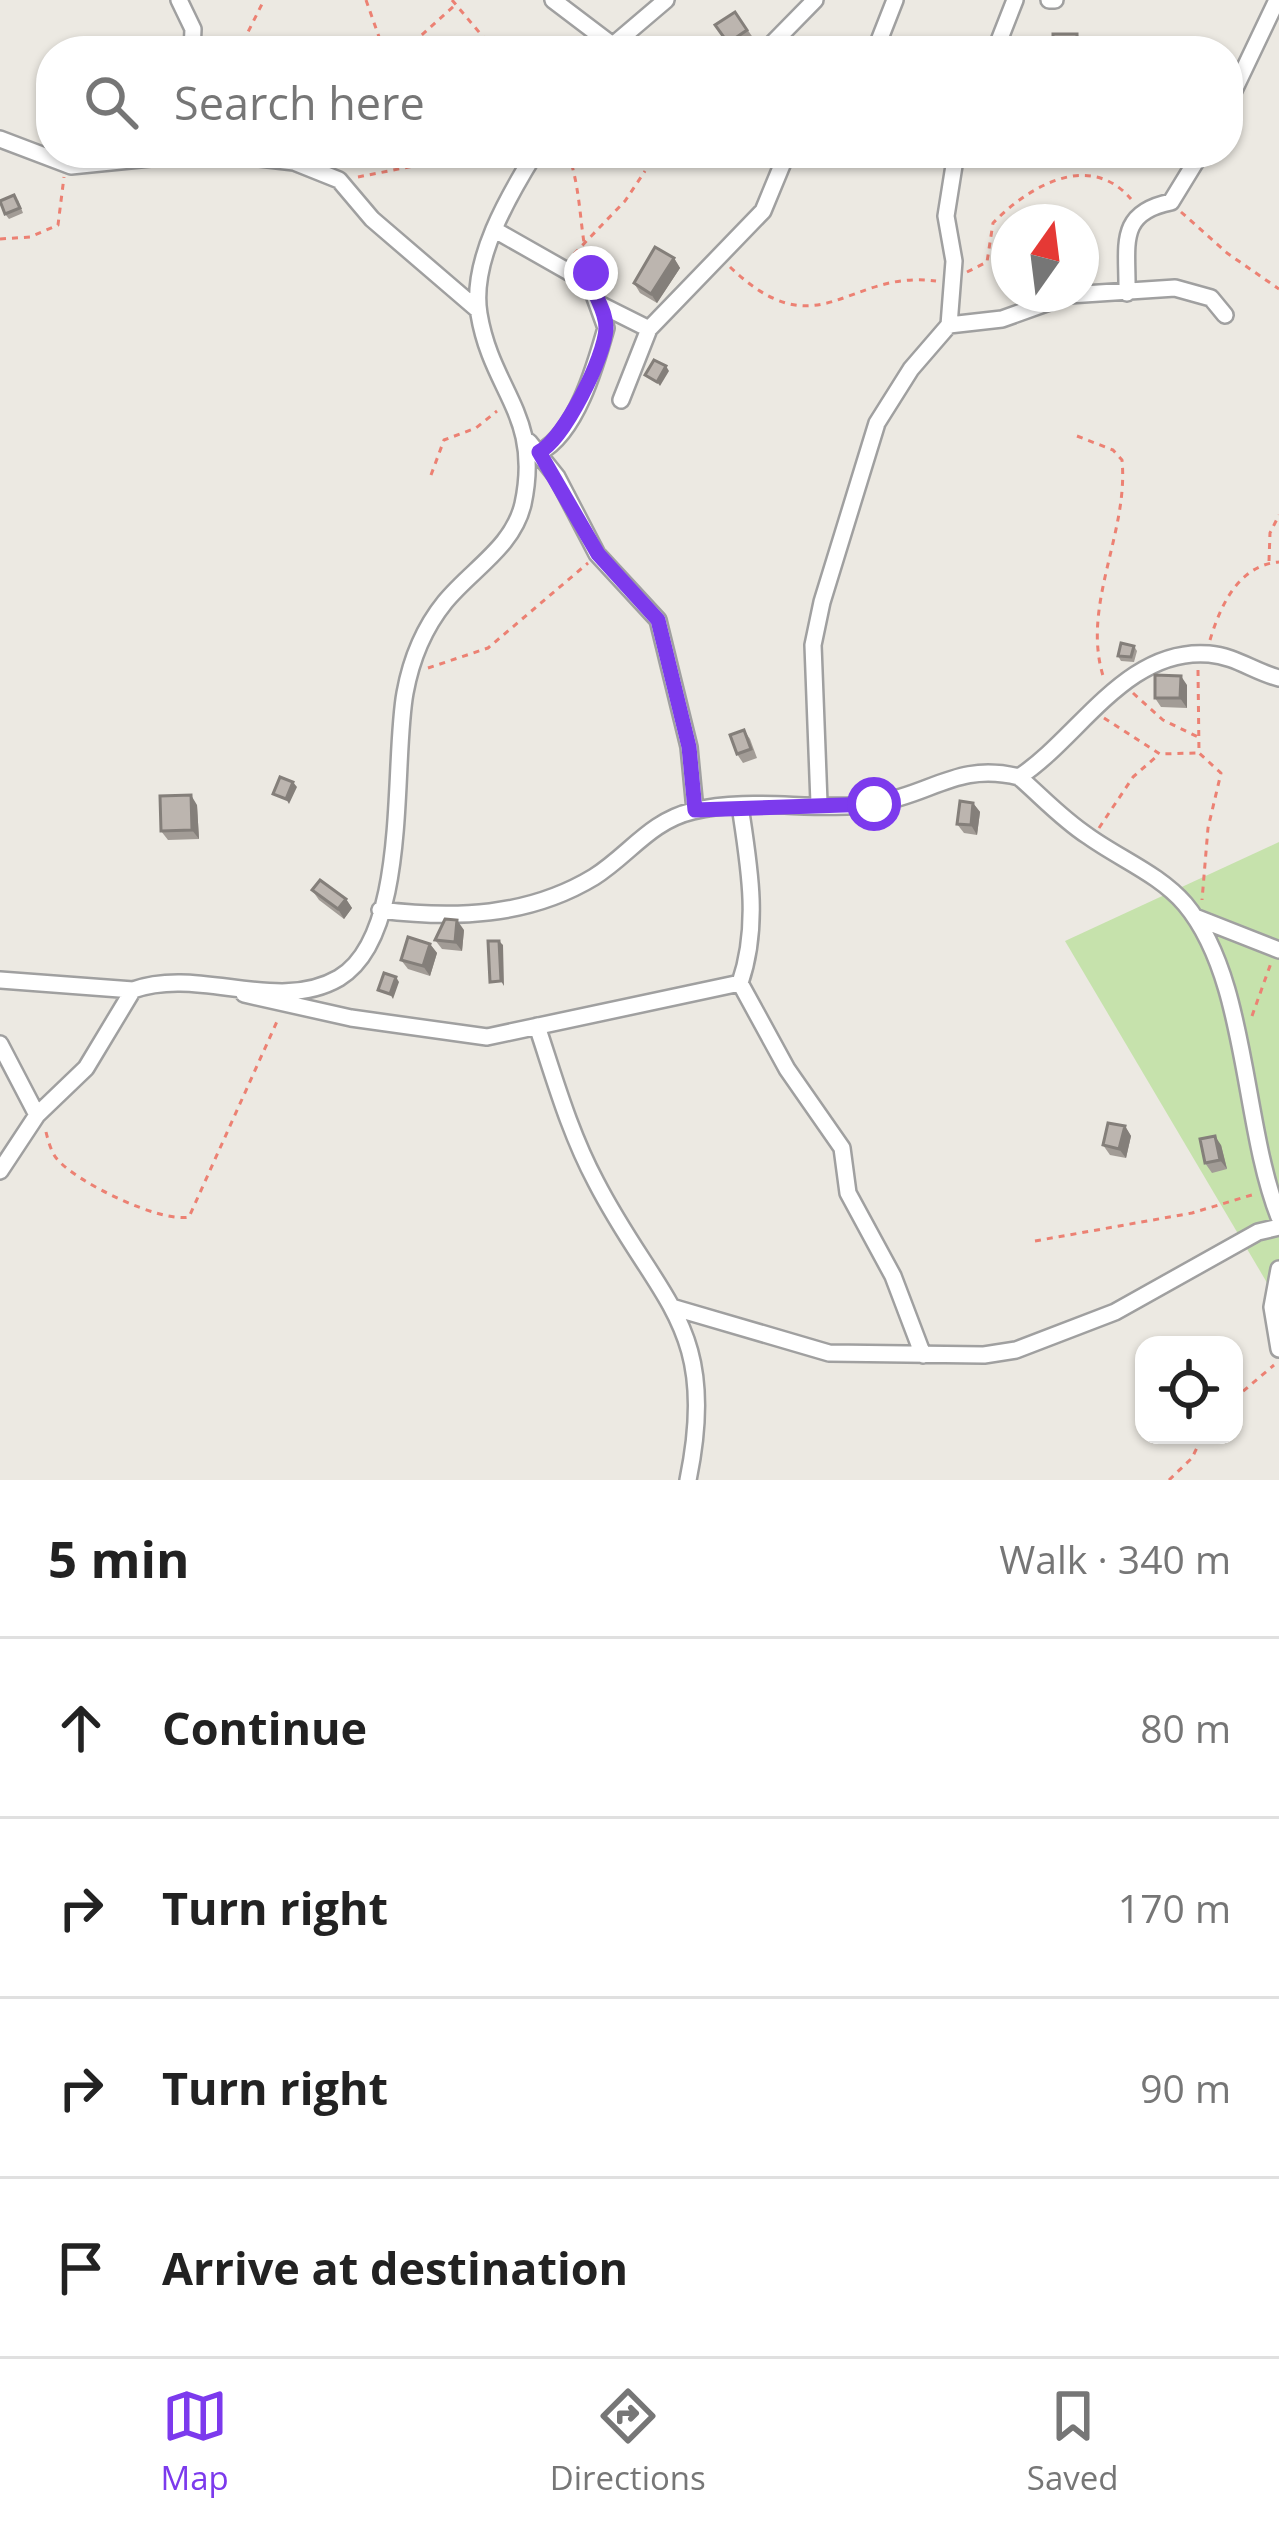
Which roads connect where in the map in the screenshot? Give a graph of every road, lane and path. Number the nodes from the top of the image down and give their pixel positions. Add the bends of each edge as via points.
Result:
1 (179, 0) edge
2 (264, 0) edge
3 (366, 0) edge
4 (553, 0) edge
5 (666, 0) edge
6 (815, 0) edge
7 (895, 0) edge
8 (1015, 0) edge
9 (1277, 0) edge
10 (453, 2) edge
11 (193, 36) edge
12 (246, 36) edge
13 (379, 36) edge
14 (419, 36) edge
15 (482, 36) edge
16 (594, 36) edge
17 (622, 36) edge
18 (779, 36) edge
19 (881, 36) edge
20 (1001, 36) edge
21 (1243, 71) edge
22 (0, 140) edge
23 (36, 153) edge
24 (69, 168) edge
25 (309, 168) edge
26 (406, 168) edge
27 (527, 168) edge
28 (573, 168) edge
29 (648, 168) edge
30 (781, 168) edge
31 (954, 168) edge
32 (1192, 168) edge
33 (338, 180) junction
34 (1171, 202) junction
35 (1140, 209) junction
36 (496, 230) junction
37 (0, 239) edge
38 (582, 244) junction
39 (719, 258) junction
40 (563, 266) junction
41 (954, 279) junction
42 (590, 284) junction
43 (1279, 289) edge
44 (1127, 293) junction
45 (601, 304) junction
46 (478, 310) junction
47 (1225, 315) dead end
48 (949, 325) junction
49 (649, 329) junction
50 (509, 396) junction
51 (621, 400) dead end
52 (1076, 436) dead end
53 (534, 447) junction
54 (431, 476) dead end
55 (1279, 514) edge
56 (598, 554) junction
57 (1279, 562) edge
58 (1269, 563) junction
59 (1202, 654) junction
60 (409, 673) junction
61 (1279, 678) edge
62 (1124, 683) junction
63 (1109, 692) junction
64 (1094, 708) junction
65 (1198, 737) junction
66 (1199, 753) junction
67 (1160, 754) junction
68 (1018, 777) junction
69 (819, 803) junction
70 (740, 806) junction
71 (695, 810) junction
72 (1092, 839) junction
73 (380, 910) junction
74 (1200, 919) junction
75 (1279, 951) edge
76 (0, 980) edge
77 (740, 983) junction
78 (212, 984) junction
79 (134, 990) junction
80 (283, 1006) junction
81 (537, 1025) junction
82 (0, 1044) edge
83 (1240, 1046) junction
84 (39, 1114) junction
85 (0, 1171) edge
86 (1268, 1190) junction
87 (1279, 1217) edge
88 (1279, 1227) edge
89 (1035, 1241) dead end
90 (1279, 1269) edge
91 (675, 1308) junction
92 (1279, 1349) edge
93 (922, 1355) junction
94 (1279, 1361) edge
95 (1243, 1391) edge
96 (1199, 1444) edge
97 (688, 1480) edge
98 (1169, 1480) edge

1 - 11 street
2 - 12 path
3 - 13 path
4 - 16 street
5 - 17 street
6 - 18 street
7 - 19 street
8 - 20 street
9 - 21 street
10 - 14 path
10 - 15 path
22 - 23 street
24 - 37 path via 58,225
25 - 33 street
26 - 33 path
27 - 36 street
28 - 38 path
29 - 38 path
30 - 39 street via 763,211
31 - 41 street via 946,216
32 - 34 street
33 - 46 street
34 - 35 street
34 - 43 path
35 - 41 path via 1104,179 1044,181 993,223 987,262
35 - 44 street via 1131,221
36 - 40 street
36 - 46 street
38 - 40 path
38 - 42 path
39 - 41 path via 778,302 812,308 913,277
39 - 49 street
40 - 42 street
41 - 48 street
42 - 45 street
44 - 47 street via 1190,288
44 - 48 street via 1069,295 1002,319
45 - 49 street
45 - 53 street via 606,328 567,426 555,444
46 - 50 street
48 - 69 street via 877,423 834,555 814,645
49 - 51 street
50 - 53 street
50 - 54 path via 476,428 444,440
52 - 63 path via 1122,460 1124,510 1104,570 1095,649
53 - 56 street
53 - 60 street via 514,531 443,605
55 - 58 path
56 - 60 path via 488,648
56 - 71 street via 658,620 689,747
57 - 58 path
58 - 59 path via 1222,599
59 - 61 street
59 - 62 street
59 - 65 path
60 - 73 street via 398,821
62 - 63 street
62 - 65 path via 1163,720
63 - 64 street
64 - 67 path
64 - 68 street via 1053,754
65 - 66 path
66 - 67 path
66 - 74 path via 1221,773
67 - 72 path via 1133,777
68 - 69 street via 958,773 874,804
68 - 72 street
69 - 70 street
70 - 71 street
70 - 77 street via 752,912
71 - 73 street via 647,831 596,875 559,894 485,916
72 - 74 street via 1165,884
73 - 78 street via 340,977 292,992
74 - 75 street
74 - 83 street
75 - 83 path
76 - 79 street
77 - 81 street
77 - 93 street via 842,1148 848,1193 893,1276
78 - 79 street via 172,981
78 - 80 street
79 - 84 street via 86,1068
80 - 81 street via 487,1037
80 - 84 path via 189,1217 172,1221 89,1183 55,1157
81 - 91 street via 580,1151
82 - 84 street
83 - 86 street
84 - 85 street
86 - 87 street
86 - 89 path via 1192,1213
88 - 93 street via 1050,1338 984,1355
90 - 92 street via 1272,1307
91 - 93 street via 829,1353
91 - 97 street via 698,1408
94 - 95 path
96 - 98 path

